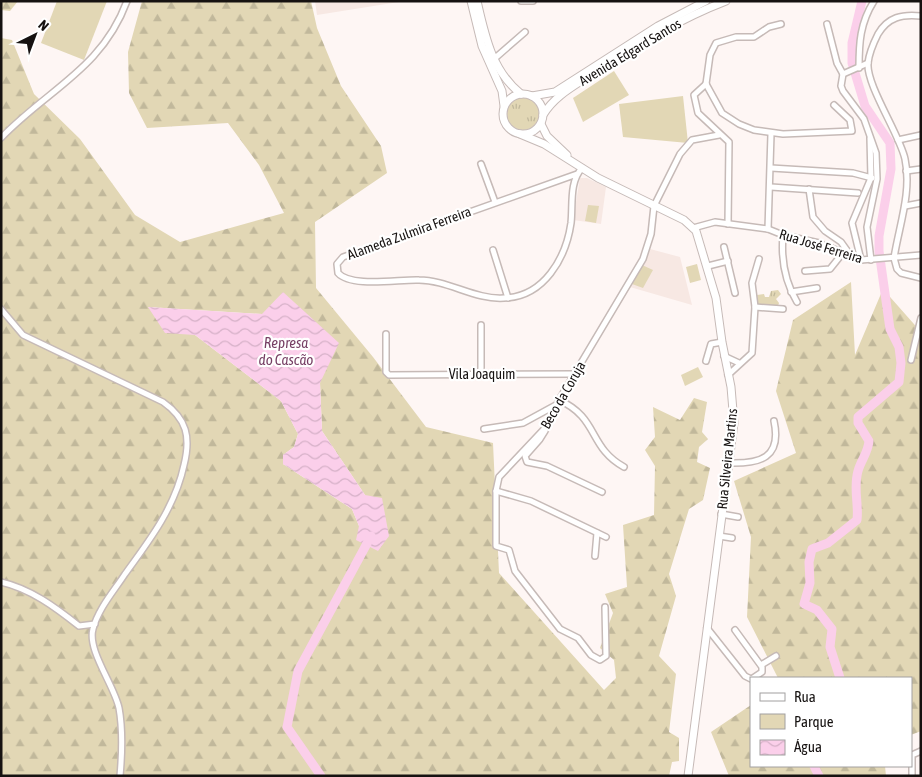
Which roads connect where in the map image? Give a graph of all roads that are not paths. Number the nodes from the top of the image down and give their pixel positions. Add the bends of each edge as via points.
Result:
1 (127, 1) edge
2 (471, 1) edge
3 (477, 1) edge
4 (521, 1) edge
5 (534, 1) edge
6 (706, 1) edge
7 (726, 1) edge
8 (874, 1) edge
9 (921, 16) edge
10 (781, 24) dead end
11 (826, 24) dead end
12 (525, 32) dead end
13 (494, 59) junction
14 (868, 63) junction
15 (859, 68) junction
16 (843, 74) junction
17 (706, 84) junction
18 (521, 94) junction
19 (532, 96) junction
20 (834, 105) dead end
21 (504, 106) junction
22 (543, 115) junction
23 (541, 124) junction
24 (520, 134) junction
25 (771, 134) junction
26 (719, 135) junction
27 (921, 135) edge
28 (1, 138) edge
29 (898, 140) junction
30 (570, 160) junction
31 (481, 164) dead end
32 (771, 168) junction
33 (921, 169) edge
34 (579, 171) junction
35 (906, 171) junction
36 (874, 179) junction
37 (771, 187) junction
38 (809, 189) junction
39 (858, 193) dead end
40 (494, 202) junction
41 (921, 204) edge
42 (654, 206) junction
43 (905, 206) junction
44 (728, 224) junction
45 (693, 228) junction
46 (768, 229) junction
47 (783, 235) junction
48 (724, 247) dead end
49 (493, 250) dead end
50 (842, 254) junction
51 (921, 254) edge
52 (852, 258) junction
53 (894, 258) junction
54 (759, 259) dead end
55 (861, 260) junction
56 (871, 260) junction
57 (728, 261) junction
58 (708, 266) junction
59 (804, 271) dead end
60 (921, 278) edge
61 (818, 288) dead end
62 (791, 292) junction
63 (735, 293) dead end
64 (508, 298) junction
65 (797, 302) dead end
66 (755, 307) junction
67 (1, 309) edge
68 (783, 309) dead end
69 (921, 318) edge
70 (481, 325) dead end
71 (386, 334) dead end
72 (722, 342) junction
73 (724, 356) junction
74 (912, 360) dead end
75 (706, 361) dead end
76 (739, 363) junction
77 (574, 374) junction
78 (482, 375) junction
79 (728, 375) junction
80 (558, 403) junction
81 (774, 421) dead end
82 (547, 426) junction
83 (484, 429) dead end
84 (729, 463) junction
85 (624, 467) dead end
86 (496, 491) junction
87 (602, 492) dead end
88 (722, 514) junction
89 (738, 517) dead end
90 (597, 533) junction
91 (719, 536) junction
92 (606, 537) dead end
93 (732, 538) dead end
94 (595, 556) dead end
95 (1, 582) edge
96 (605, 607) dead end
97 (95, 624) junction
98 (707, 628) junction
99 (735, 630) dead end
100 (776, 656) dead end
101 (761, 665) junction
102 (754, 677) edge
103 (750, 678) edge
104 (921, 751) edge
105 (120, 776) edge
106 (688, 776) edge
107 (912, 776) edge

1 - 28 street via 116,28 96,56
2 - 21 main road via 482,46 502,91
3 - 13 main road
4 - 5 street
6 - 19 main road, Avenida Edgard Santos via 658,26 554,92
7 - 22 main road, Avenida Edgard Santos via 681,21 622,55 555,98
8 - 15 street via 860,37
9 - 14 street via 899,16 887,22 878,35
10 - 17 street via 769,27 758,36 736,37 716,43 710,55
11 - 16 street
12 - 13 street
13 - 18 main road via 506,80
14 - 15 street
14 - 29 street
15 - 16 street
16 - 36 street via 843,91 860,111 870,132
17 - 25 street via 726,117
17 - 26 street via 693,98 700,117
18 - 19 main road
18 - 21 main road via 508,100
19 - 22 main road via 538,101
20 - 25 street via 850,120 852,131
21 - 24 main road via 506,124
22 - 23 main road
23 - 24 main road via 536,130
23 - 30 main road via 547,136
24 - 30 main road
25 - 32 street
26 - 42 street via 697,138 687,145
26 - 44 street via 727,139 730,151
27 - 29 street
29 - 35 street
30 - 34 main road
31 - 40 street
32 - 36 street via 843,172
32 - 37 street
33 - 35 street
34 - 40 street, Alameda Zulmira Ferreira
34 - 42 main road
34 - 64 street, Alameda Zulmira Ferreira via 571,224 558,264 542,283
35 - 43 street
36 - 55 street via 852,223
36 - 56 street via 867,227
37 - 38 street
37 - 46 street
38 - 39 street
38 - 52 street via 813,217 825,231 842,242
40 - 64 street, Alameda Zulmira Ferreira via 343,256 337,269 340,275 350,280 420,280 494,298
41 - 43 street
42 - 45 main road via 684,220
42 - 77 street, Beco da Coruja via 646,252
43 - 53 street
44 - 45 street, Rua José Ferreira via 709,222
44 - 46 street, Rua José Ferreira
45 - 58 main road, Rua Silveira Martins
46 - 47 street, Rua José Ferreira
47 - 50 street, Rua José Ferreira via 814,242
47 - 62 street via 782,250
48 - 57 street
49 - 64 street
50 - 52 street, Rua José Ferreira
50 - 59 street via 830,269
51 - 53 street, Rua José Ferreira
52 - 55 street, Rua José Ferreira
53 - 56 street, Rua José Ferreira
53 - 60 street via 898,272
54 - 66 street via 753,279
55 - 56 street, Rua José Ferreira
57 - 58 street
57 - 63 street
58 - 72 main road, Rua Silveira Martins
61 - 62 street
62 - 65 street
66 - 68 street
66 - 76 street via 752,353
67 - 97 street via 29,339 176,411 188,439 174,500 105,602
69 - 74 street
70 - 78 street
71 - 78 street, Vila Joaquim via 386,372 390,375
72 - 73 main road, Rua Silveira Martins
72 - 75 street via 711,344
73 - 76 street
73 - 79 main road, Rua Silveira Martins
76 - 79 street
77 - 78 street, Vila Joaquim
77 - 80 street, Beco da Coruja
79 - 84 main road, Rua Silveira Martins via 734,406
80 - 82 street, Beco da Coruja
80 - 83 street via 523,422
80 - 85 street via 580,414 593,429 600,449
81 - 84 street via 777,437 767,456 753,462
82 - 86 street, Beco da Coruja via 499,477
82 - 87 street via 525,460 547,466
84 - 88 main road, Rua Silveira Martins
86 - 90 street via 531,501
86 - 96 street, Beco da Coruja via 496,546 509,550 515,571 560,629 578,638 591,656 600,660 606,656
88 - 89 street
88 - 91 main road, Rua Silveira Martins
90 - 92 street
90 - 94 street
91 - 93 street
91 - 98 main road, Rua Silveira Martins
95 - 97 street via 22,588 42,599 79,626
97 - 105 street via 92,640 119,708
98 - 103 street
98 - 106 main road, Rua Silveira Martins
99 - 101 street
100 - 101 street
101 - 102 street via 762,672
104 - 107 street via 912,755

